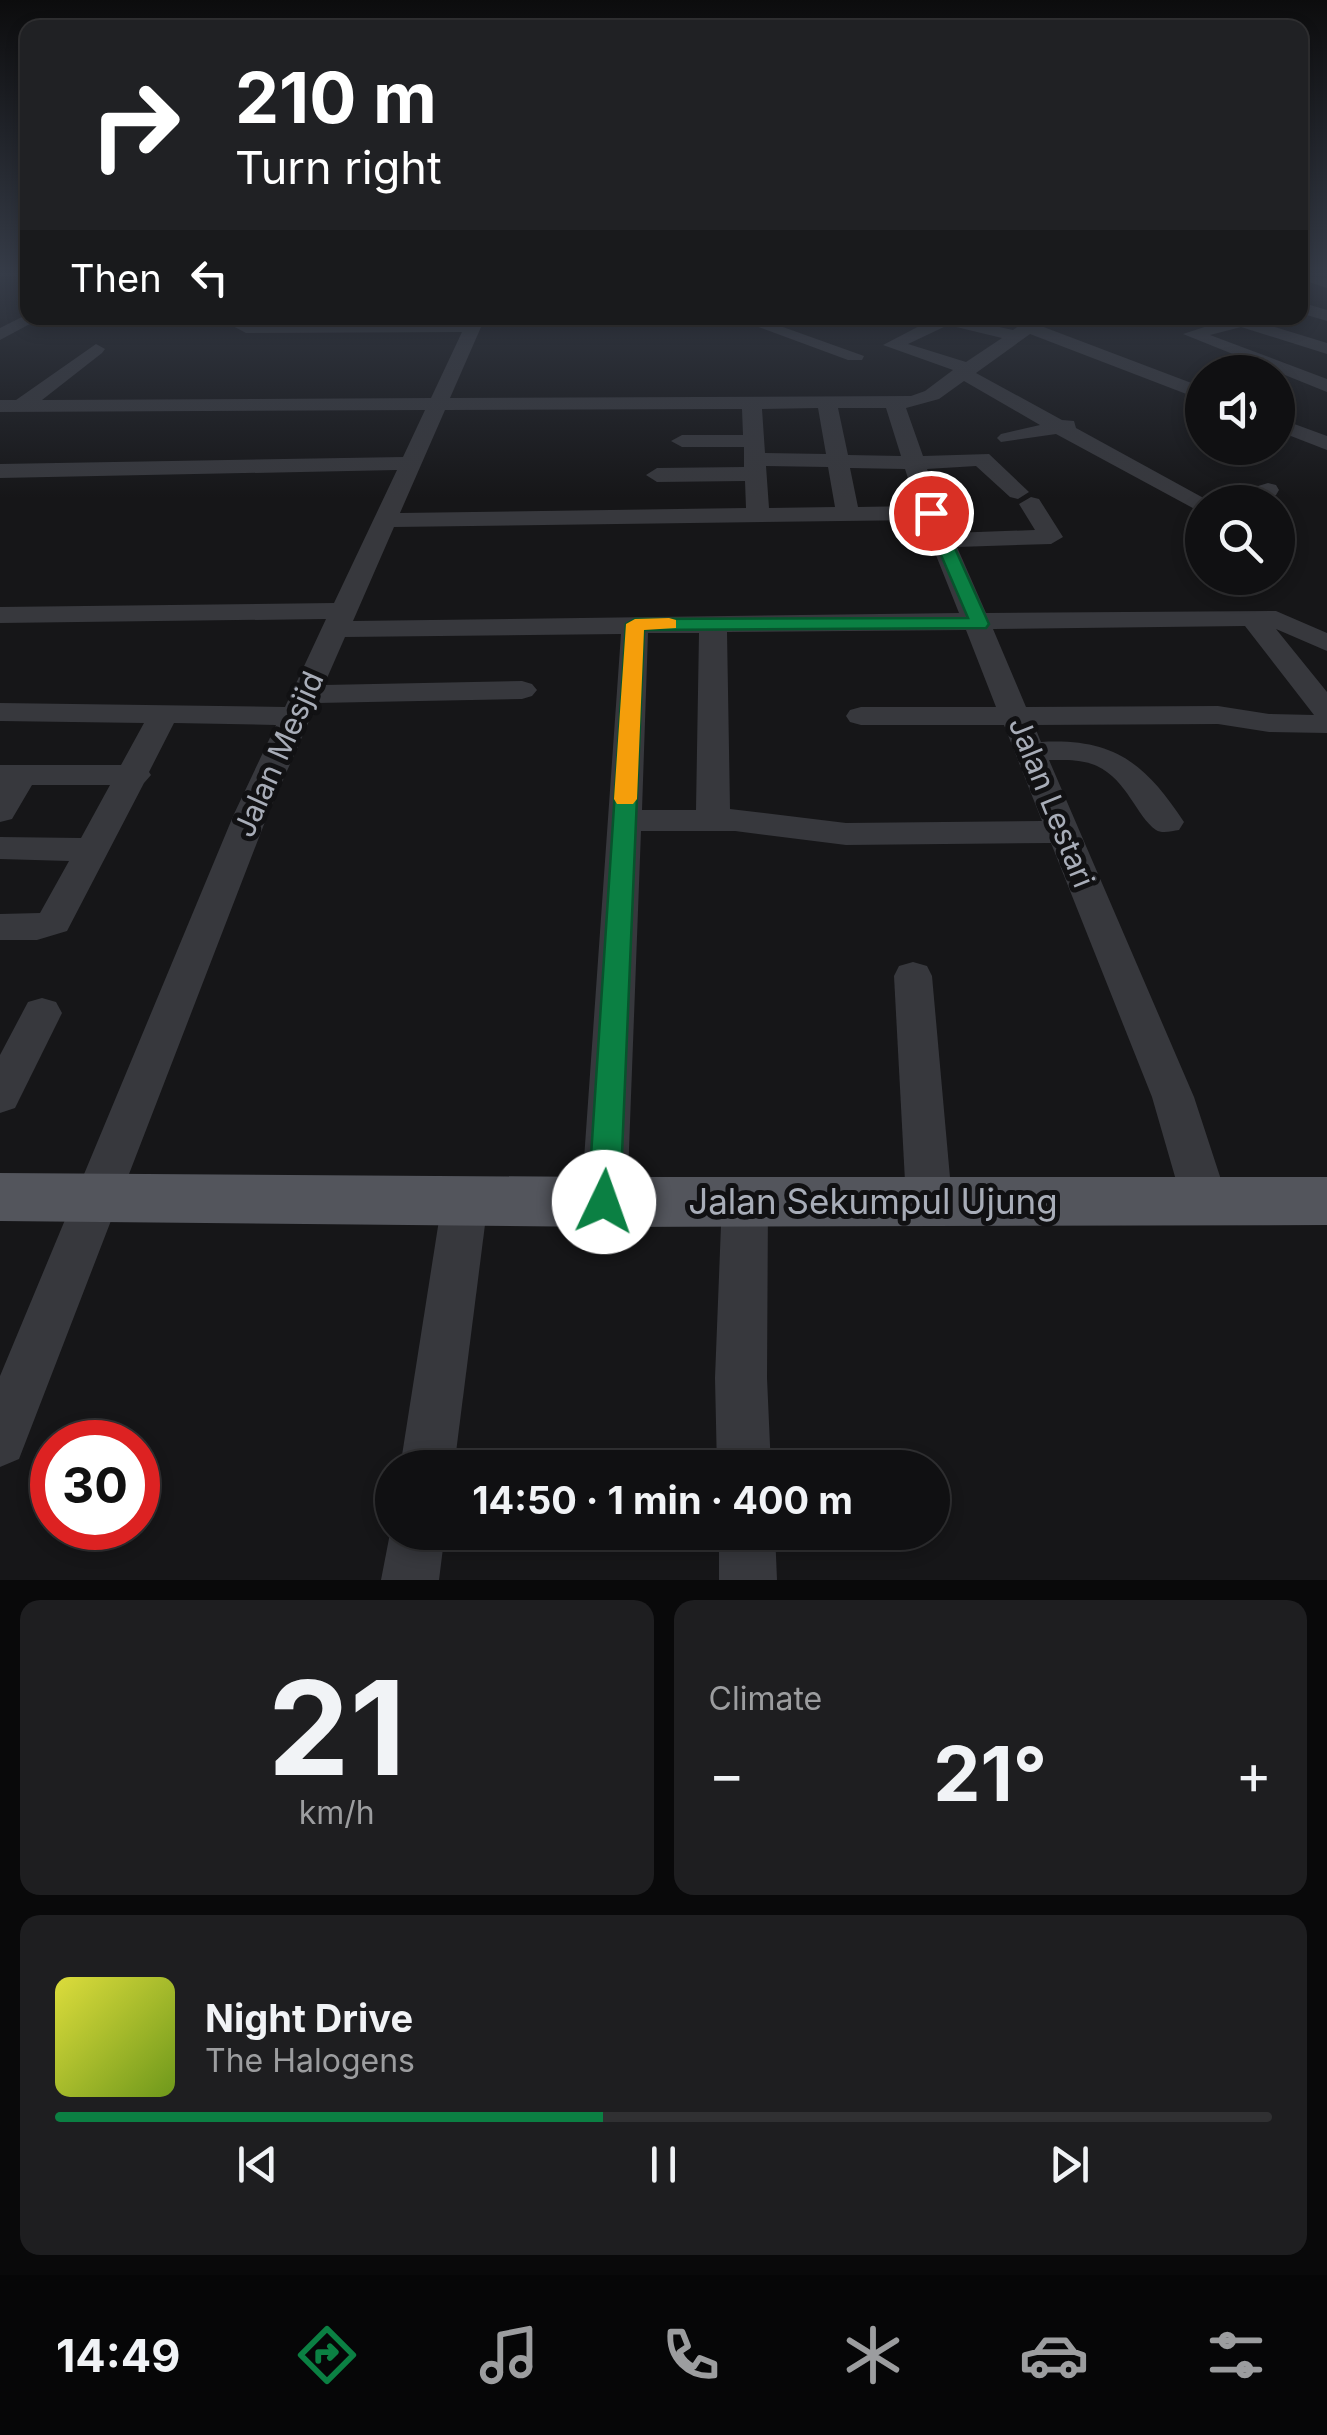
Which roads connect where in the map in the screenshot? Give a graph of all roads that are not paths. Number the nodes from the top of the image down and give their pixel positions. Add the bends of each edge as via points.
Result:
1 (96, 350) dead end
2 (463, 350) edge
3 (837, 350) edge
4 (906, 350) edge
5 (995, 350) edge
6 (1088, 350) edge
7 (1232, 350) edge
8 (855, 356) dead end
9 (1327, 368) edge
10 (964, 370) junction
11 (1300, 376) junction
12 (1295, 378) edge
13 (1327, 386) edge
14 (1185, 387) edge
15 (894, 403) junction
16 (827, 404) junction
17 (438, 405) junction
18 (752, 405) junction
19 (10, 406) edge
20 (1082, 421) dead end
21 (1059, 427) junction
22 (1295, 431) edge
23 (1008, 438) dead end
24 (682, 441) dead end
25 (1327, 444) edge
26 (754, 458) junction
27 (838, 460) junction
28 (914, 463) junction
29 (0, 471) edge
30 (404, 474) junction
31 (657, 475) dead end
32 (231, 485) dead end
33 (1185, 497) edge
34 (848, 514) junction
35 (758, 515) junction
36 (383, 520) junction
37 (938, 527) junction
38 (0, 615) edge
39 (1253, 618) junction
40 (337, 620) junction
41 (635, 624) junction
42 (713, 624) junction
43 (980, 624) junction
44 (1327, 643) edge
45 (522, 690) dead end
46 (300, 705) junction
47 (0, 712) edge
48 (1327, 712) edge
49 (164, 714) junction
50 (861, 716) dead end
51 (1017, 718) junction
52 (1327, 724) edge
53 (1027, 752) junction
54 (11, 775) edge
55 (135, 775) junction
56 (0, 812) edge
57 (714, 820) junction
58 (624, 821) junction
59 (1167, 822) dead end
60 (1063, 832) junction
61 (0, 848) edge
62 (94, 850) junction
63 (0, 926) edge
64 (913, 976) dead end
65 (42, 1014) dead end
66 (0, 1096) edge
67 (0, 1197) edge
68 (95, 1197) junction
69 (745, 1200) junction
70 (928, 1200) junction
71 (466, 1201) junction
72 (1206, 1201) junction
73 (1327, 1201) edge
74 (604, 1202) junction
75 (0, 1440) edge
76 (430, 1450) edge
77 (743, 1450) edge
78 (414, 1550) edge
79 (747, 1550) edge
80 (410, 1580) edge
81 (748, 1580) edge

1 - 19 street
2 - 17 street, Jalan Mesjid
3 - 8 street
4 - 10 street
5 - 10 street
6 - 14 street
7 - 11 street
9 - 11 street
10 - 15 street via 924,399
10 - 21 street
11 - 12 street
11 - 13 street
15 - 16 street
15 - 28 street, Jalan Lestari
16 - 18 street
16 - 27 street
17 - 18 street
17 - 19 street
17 - 30 street, Jalan Mesjid
18 - 26 street
20 - 21 street
21 - 23 street
21 - 33 street
22 - 25 street
24 - 26 street
26 - 27 street
26 - 31 street
26 - 35 street
27 - 28 street
27 - 34 street
28 - 37 street, Jalan Lestari
28 - 37 street via 979,457 1024,498 1052,537
29 - 30 street
30 - 32 street
30 - 36 street, Jalan Mesjid
34 - 35 street
34 - 37 street
35 - 36 street
36 - 40 street, Jalan Mesjid
37 - 43 street, Jalan Lestari
38 - 40 street
39 - 43 street
39 - 44 street via 1276,619
39 - 48 street
40 - 41 street
40 - 46 street, Jalan Mesjid
41 - 42 street
41 - 58 street
42 - 43 street
42 - 57 street
43 - 51 street, Jalan Lestari
45 - 46 street
46 - 49 street
46 - 68 street, Jalan Mesjid
47 - 49 street
49 - 55 street
50 - 51 street
51 - 52 street via 1218,715
51 - 53 street, Jalan Lestari
53 - 59 street via 1099,752 1139,781
53 - 60 street, Jalan Lestari
54 - 55 street
54 - 56 street
55 - 62 street
57 - 58 street
57 - 60 street via 846,834
58 - 74 street
60 - 72 street, Jalan Lestari via 1173,1097
61 - 62 street
62 - 63 street via 54,922
64 - 70 street
65 - 66 street
67 - 68 main road, Jalan Sekumpul Ujung
68 - 71 main road, Jalan Sekumpul Ujung
68 - 75 street, Jalan Mesjid
69 - 70 main road, Jalan Sekumpul Ujung
69 - 74 main road, Jalan Sekumpul Ujung
69 - 77 street
70 - 72 main road, Jalan Sekumpul Ujung
71 - 74 main road, Jalan Sekumpul Ujung
71 - 76 street
72 - 73 main road, Jalan Sekumpul Ujung
78 - 80 street
79 - 81 street

